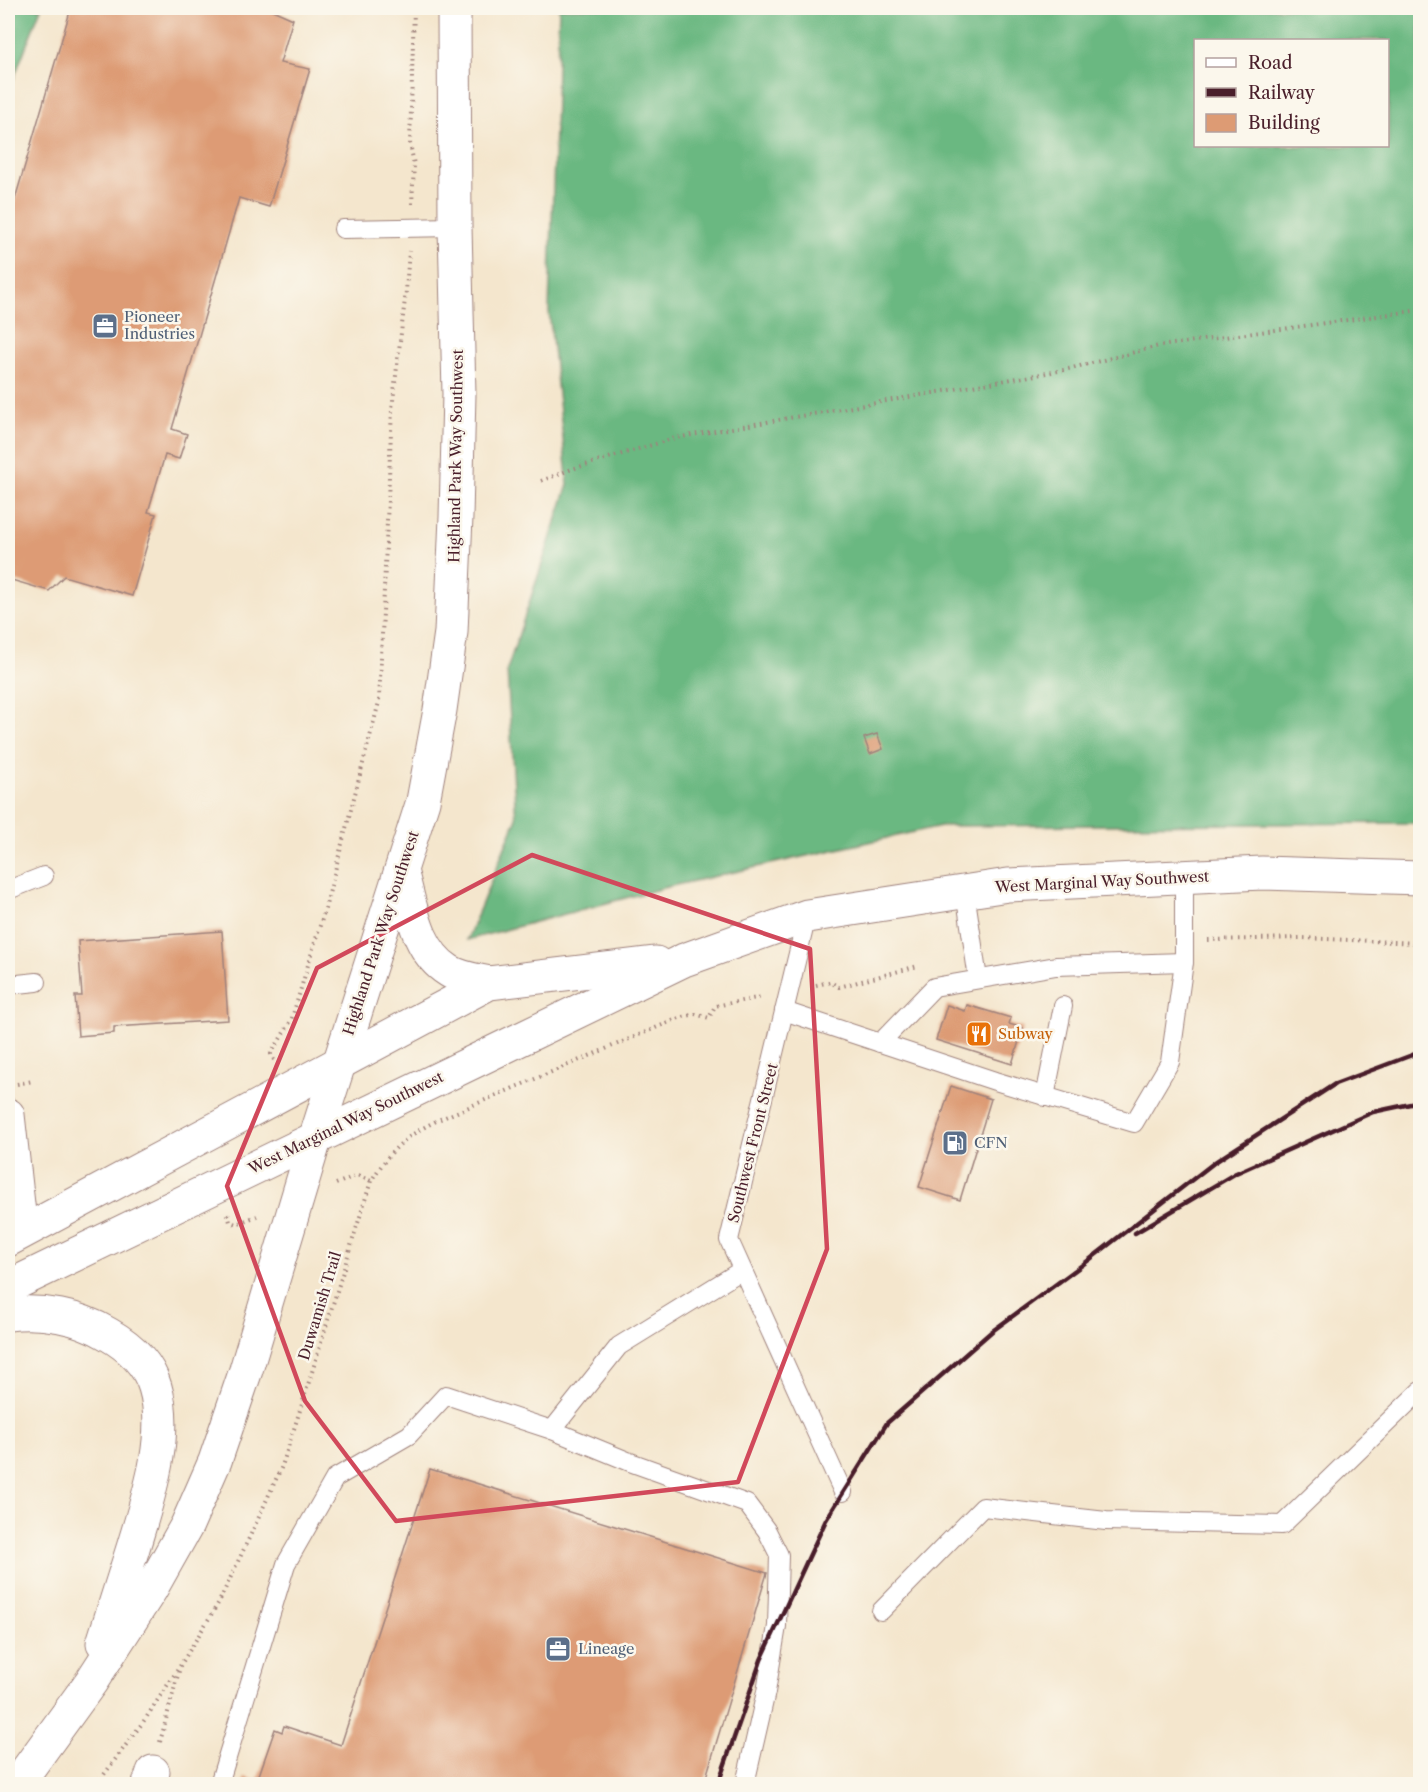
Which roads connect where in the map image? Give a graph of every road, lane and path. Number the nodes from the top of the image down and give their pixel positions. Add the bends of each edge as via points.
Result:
1 (414, 8) edge
2 (454, 8) edge
3 (455, 227) junction
4 (410, 228) junction
5 (343, 229) dead end
6 (1420, 310) edge
7 (541, 481) dead end
8 (401, 871) junction
9 (44, 876) dead end
10 (1184, 877) junction
11 (1420, 878) edge
12 (8, 890) edge
13 (965, 892) junction
14 (807, 916) junction
15 (684, 960) junction
16 (1184, 962) junction
17 (978, 979) junction
18 (37, 982) dead end
19 (830, 982) dead end
20 (489, 983) junction
21 (8, 985) edge
22 (839, 987) dead end
23 (715, 1006) dead end
24 (1063, 1006) dead end
25 (784, 1011) junction
26 (880, 1043) junction
27 (275, 1061) dead end
28 (339, 1063) junction
29 (1045, 1097) junction
30 (8, 1115) edge
31 (316, 1137) junction
32 (357, 1175) dead end
33 (370, 1181) junction
34 (14, 1236) edge
35 (742, 1270) junction
36 (8, 1287) edge
37 (8, 1314) edge
38 (1420, 1391) edge
39 (552, 1430) junction
40 (843, 1492) dead end
41 (881, 1611) dead end
42 (180, 1666) junction
43 (91, 1682) junction
44 (151, 1778) edge
45 (17, 1785) edge
46 (97, 1785) edge
47 (219, 1785) edge
48 (745, 1785) edge

1 - 4 path
2 - 3 main road, Highland Park Way Southwest
3 - 4 lane
3 - 8 main road, Highland Park Way Southwest via 459,394 451,632 423,801
4 - 5 lane
4 - 27 path via 392,409 379,702 291,1021 271,1054
6 - 7 path via 1159,346 1064,370 675,438
8 - 20 main road via 420,937 435,958 449,971
8 - 28 main road, Highland Park Way Southwest
9 - 12 lane
10 - 11 main road, West Marginal Way Southwest via 1262,873
10 - 13 main road, West Marginal Way Southwest via 1008,885
10 - 16 lane
13 - 14 main road, West Marginal Way Southwest
13 - 17 lane
14 - 15 main road, West Marginal Way Southwest
14 - 25 lane, Southwest Front Street
15 - 20 main road, West Marginal Way Southwest
15 - 31 main road, West Marginal Way Southwest
16 - 17 lane via 1056,966
16 - 29 lane via 1170,1062 1134,1123
17 - 26 lane via 934,987
18 - 21 lane
19 - 22 path
20 - 28 main road, West Marginal Way Southwest
23 - 33 path, Duwamish Trail via 709,1018 695,1014 679,1018 414,1132 388,1155
24 - 29 lane
25 - 26 lane
25 - 35 lane, Southwest Front Street via 729,1240
26 - 29 lane
28 - 31 main road, Highland Park Way Southwest
28 - 34 main road, West Marginal Way Southwest
30 - 34 main road
31 - 36 main road, West Marginal Way Southwest
31 - 43 main road, Highland Park Way Southwest via 215,1461 187,1525
32 - 33 path
33 - 42 path, Duwamish Trail via 282,1466 219,1602
35 - 39 lane via 619,1346
35 - 40 lane, Southwest Front Street
37 - 43 main road via 61,1316 92,1325 123,1342 141,1360 155,1387 160,1422 158,1453
38 - 41 lane via 1282,1525 1106,1521 983,1507
39 - 47 lane via 446,1395 409,1435 335,1478 286,1564
39 - 48 lane via 747,1504 767,1531 779,1555 777,1626
42 - 44 path
42 - 46 path, Duwamish Trail
43 - 45 main road, Highland Park Way Southwest

